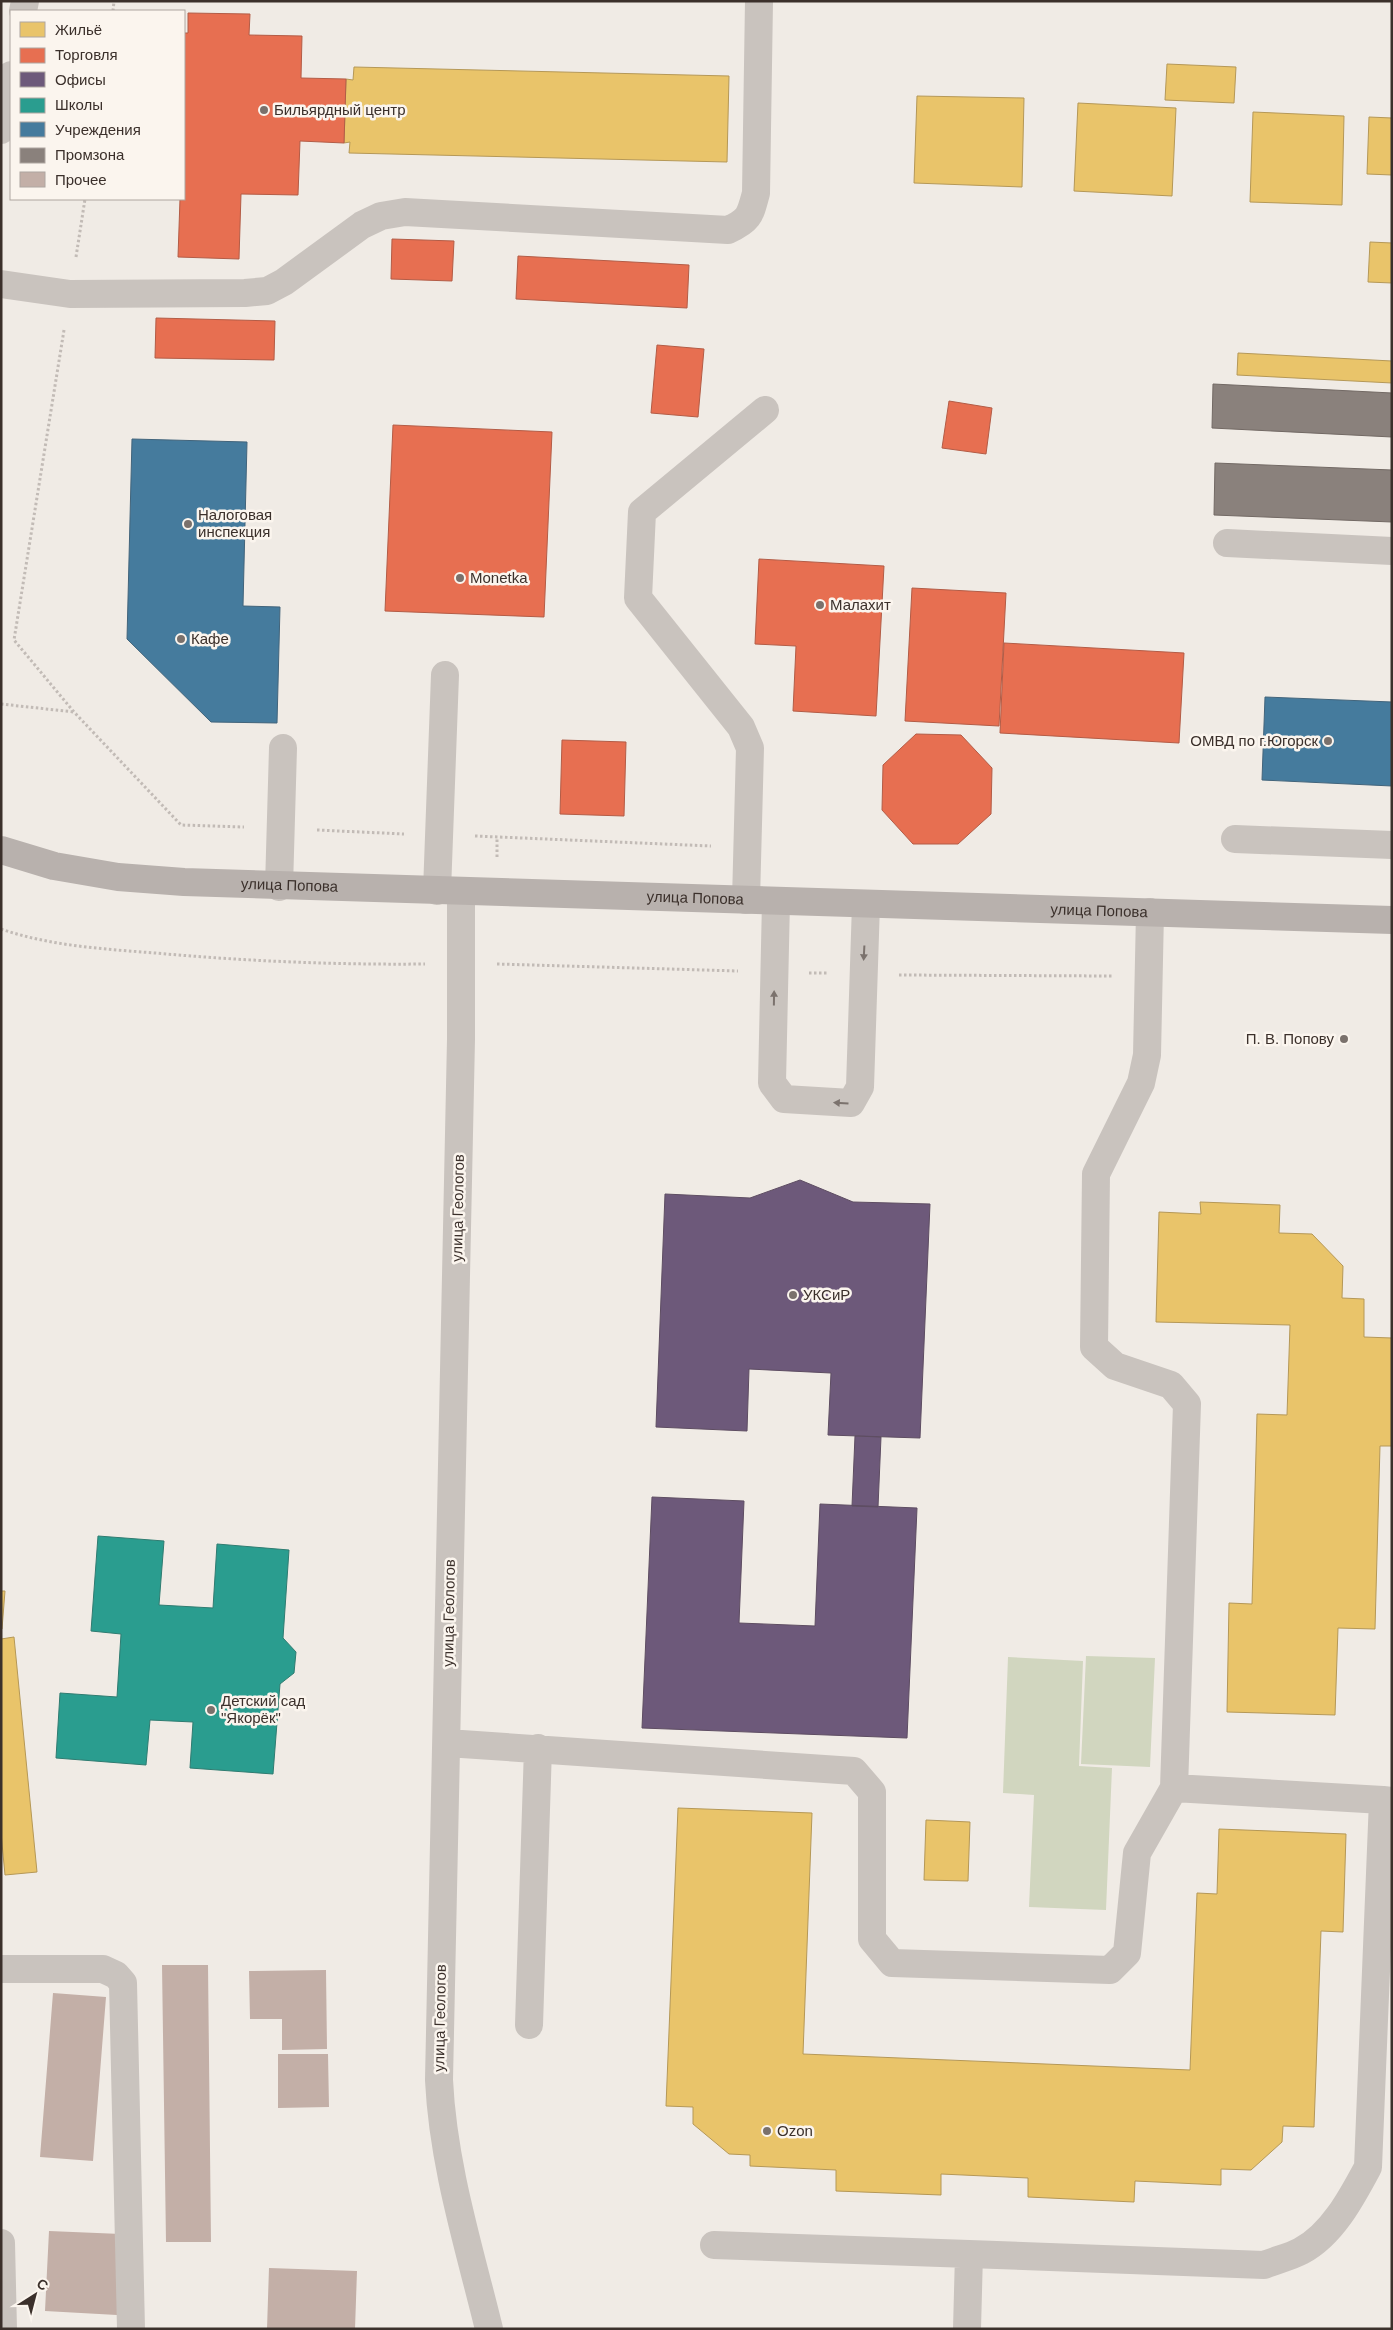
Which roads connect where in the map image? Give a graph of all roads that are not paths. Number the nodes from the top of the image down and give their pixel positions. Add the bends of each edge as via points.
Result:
1 (759, 1) edge
2 (10, 80) edge
3 (1, 130) edge
4 (1, 284) edge
5 (765, 410) dead end
6 (1227, 543) dead end
7 (1392, 551) edge
8 (445, 675) dead end
9 (283, 748) dead end
10 (1235, 839) dead end
11 (1392, 845) edge
12 (1, 850) edge
13 (279, 886) junction
14 (449, 891) junction
15 (746, 900) junction
16 (776, 901) junction
17 (866, 904) junction
18 (1150, 912) junction
19 (1392, 920) edge
20 (447, 1743) junction
21 (538, 1748) junction
22 (1174, 1788) junction
23 (1387, 1800) edge
24 (1, 1969) edge
25 (529, 2025) dead end
26 (1, 2243) edge
27 (714, 2245) dead end
28 (969, 2254) junction
29 (3, 2329) edge
30 (131, 2329) edge
31 (489, 2329) edge
32 (967, 2329) edge

1 - 4 street via 756,193 751,212 743,223 728,230 405,212 381,216 362,225 284,282 268,290 244,293 70,294
2 - 3 street
5 - 15 street via 642,512 638,598 741,727 750,748
6 - 7 street
8 - 14 street, улица Геологов via 438,835
9 - 13 street
10 - 11 street
12 - 13 main road, улица Попова via 54,866 118,877
13 - 14 main road, улица Попова
14 - 15 main road, улица Попова
14 - 20 street, улица Геологов via 461,1039
15 - 16 main road, улица Попова
16 - 17 main road, улица Попова
17 -> 16 street via 860,1086 851,1103 784,1099 772,1083
17 - 18 main road, улица Попова
18 - 19 main road, улица Попова
18 - 22 street via 1147,1055 1141,1083 1096,1174 1094,1347 1115,1366 1172,1385 1187,1404
20 - 21 street
20 - 31 street, улица Геологов via 438,2080 446,2153
21 - 22 street via 854,1771 872,1792 872,1939 892,1963 1110,1970 1127,1953 1137,1853
21 - 25 street
22 - 23 street
23 - 28 street via 1368,2167 1355,2192 1327,2231 1302,2251 1264,2265
24 - 30 street via 104,1969 123,1983
26 - 29 street
27 - 28 street
28 - 32 street

